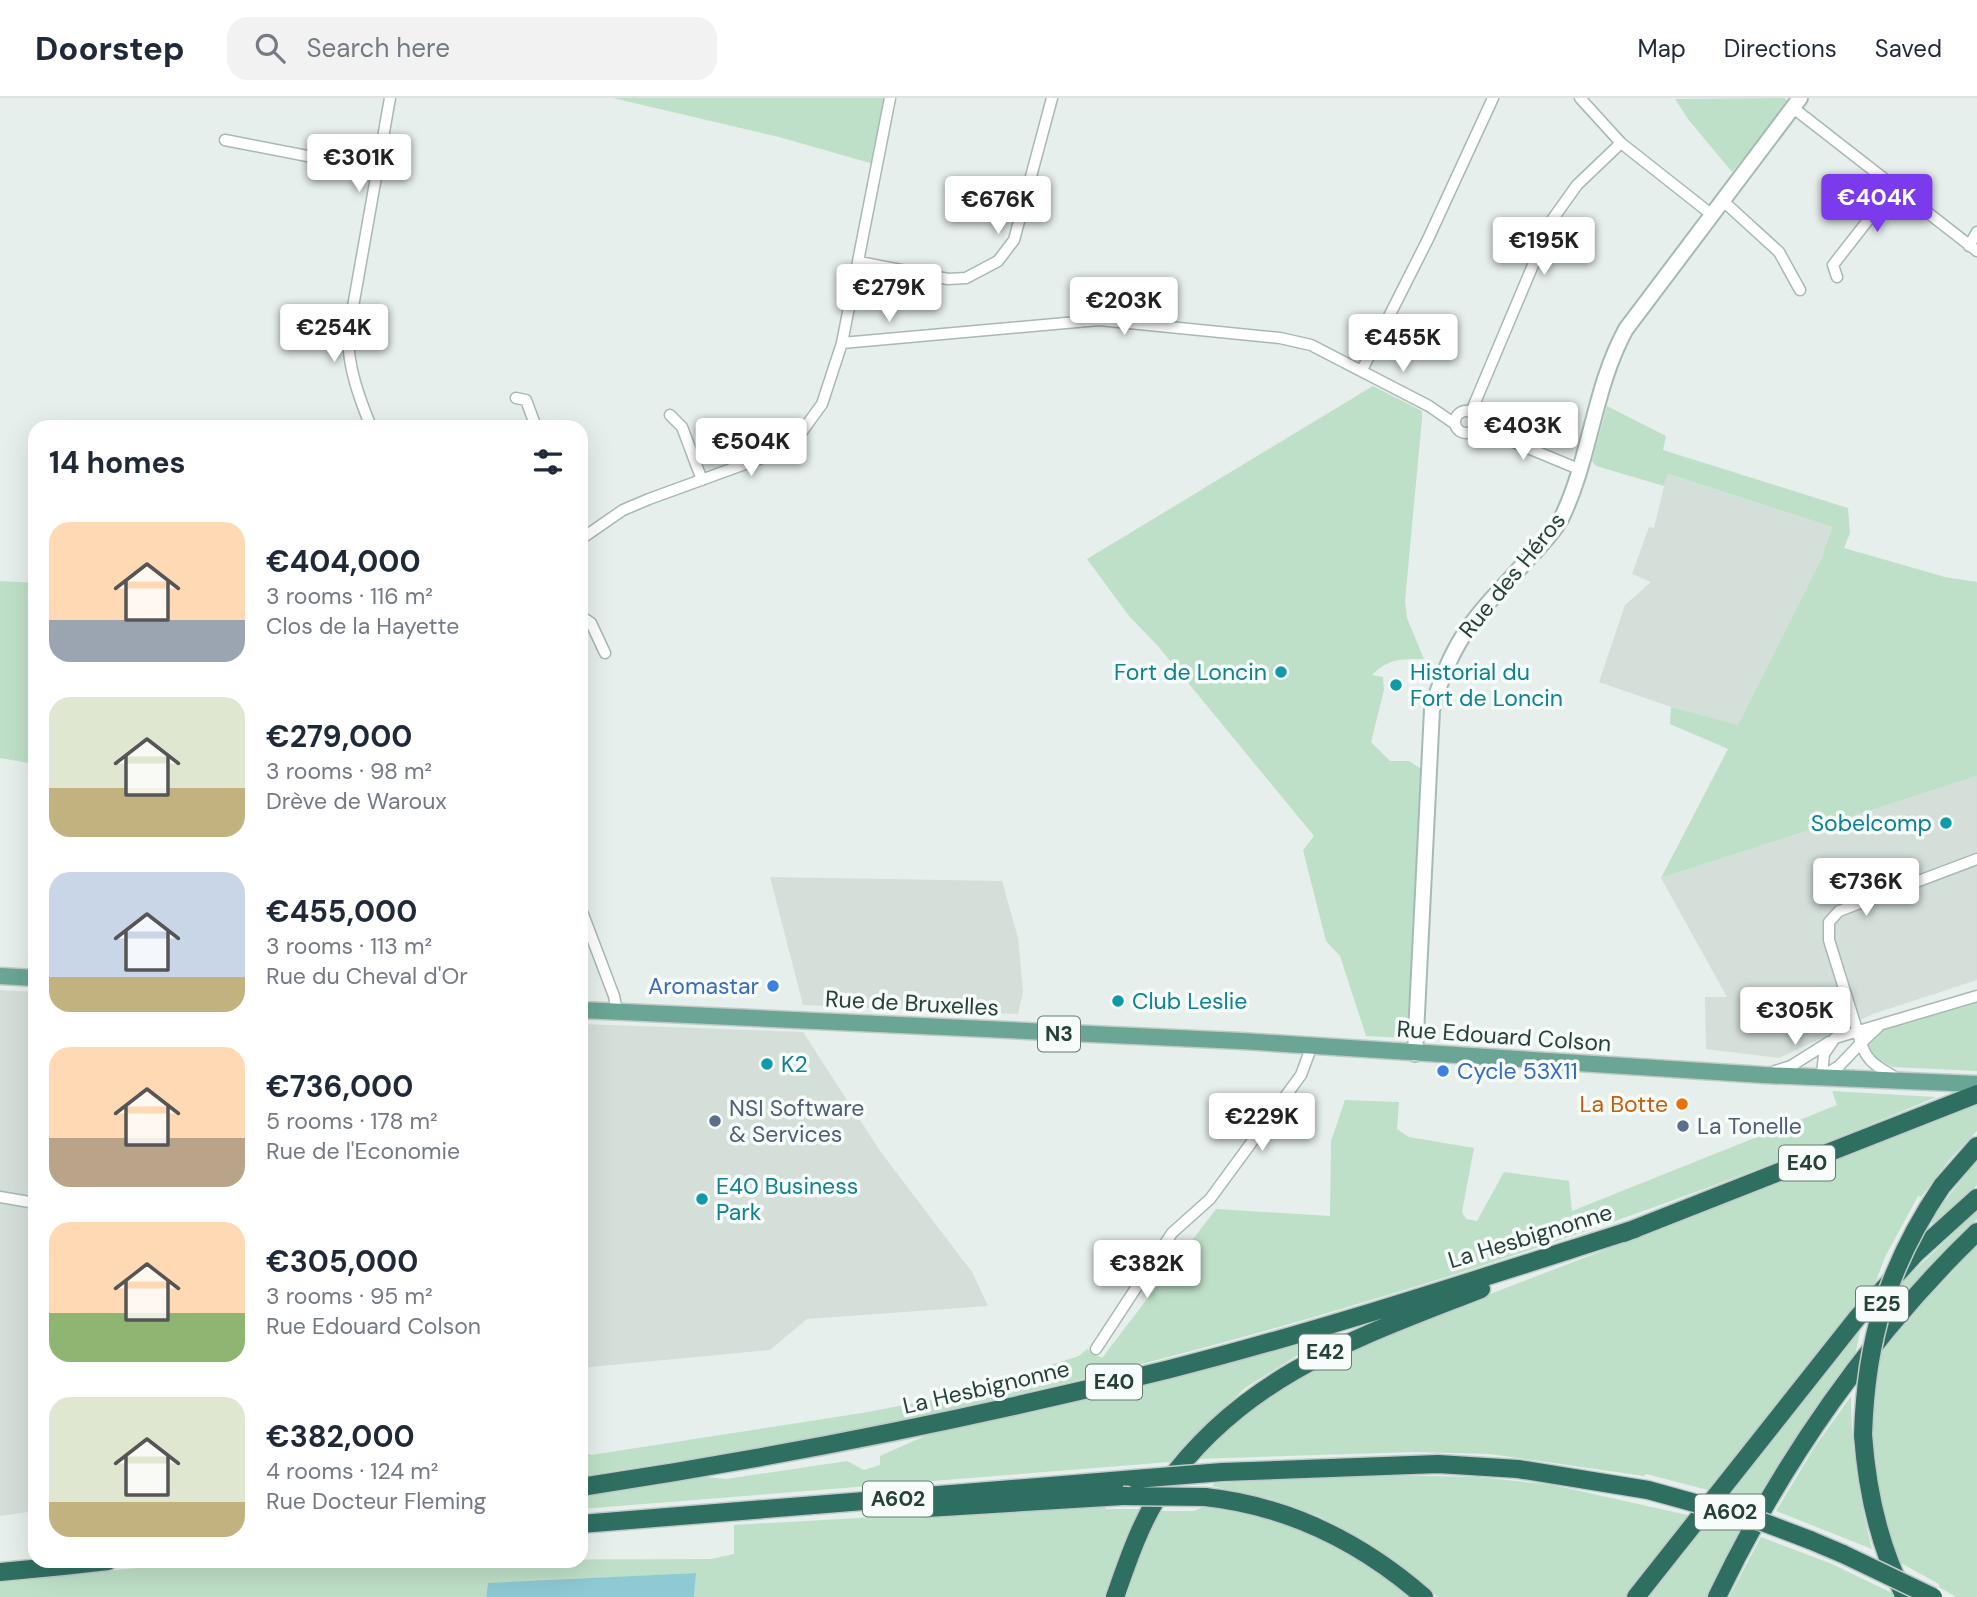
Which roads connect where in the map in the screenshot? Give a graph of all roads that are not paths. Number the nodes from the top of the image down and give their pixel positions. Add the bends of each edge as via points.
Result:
1 (390, 98) edge
2 (890, 98) edge
3 (1052, 98) edge
4 (1493, 98) edge
5 (1580, 98) edge
6 (1796, 102) edge
7 (225, 140) dead end
8 (1621, 143) junction
9 (379, 170) junction
10 (1894, 187) junction
11 (1721, 200) junction
12 (1711, 214) junction
13 (1977, 232) edge
14 (1973, 248) edge
15 (859, 262) junction
16 (1837, 277) dead end
17 (1800, 290) dead end
18 (842, 343) junction
19 (1362, 370) junction
20 (516, 398) dead end
21 (1471, 412) junction
22 (670, 415) dead end
23 (368, 420) edge
24 (533, 420) edge
25 (1455, 424) junction
26 (1477, 427) junction
27 (1581, 470) junction
28 (702, 480) junction
29 (588, 534) edge
30 (588, 621) edge
31 (605, 653) dead end
32 (1977, 859) edge
33 (588, 927) edge
34 (0, 976) edge
35 (28, 978) edge
36 (1977, 996) edge
37 (588, 1010) edge
38 (617, 1011) junction
39 (1882, 1024) junction
40 (1856, 1030) junction
41 (1835, 1038) junction
42 (1241, 1041) joint
43 (1861, 1042) junction
44 (1311, 1048) junction
45 (1415, 1054) junction
46 (1770, 1075) junction
47 (1822, 1076) junction
48 (1899, 1080) junction
49 (1977, 1084) edge
50 (1977, 1094) edge
51 (1977, 1146) edge
52 (1977, 1198) edge
53 (3, 1199) edge
54 (28, 1202) edge
55 (1635, 1229) junction
56 (1977, 1231) edge
57 (1096, 1349) dead end
58 (588, 1486) edge
59 (661, 1518) junction
60 (588, 1523) edge
61 (30, 1568) edge
62 (0, 1572) edge
63 (1115, 1597) edge
64 (1424, 1597) edge
65 (1636, 1597) edge
66 (1717, 1597) edge
67 (1905, 1597) edge
68 (1933, 1597) edge

1 - 9 street
2 - 15 street
3 - 15 street via 1014,240 998,261 967,278 948,279
4 - 19 street
5 - 8 street
6 - 10 street
6 - 11 street, Rue des Héros
7 - 9 street
8 - 12 street
8 - 21 street via 1577,185 1552,220
9 - 23 street via 348,335 348,356
10 - 14 street
10 - 16 street via 1833,265
11 - 12 street, Rue des Héros
11 - 17 street via 1779,252
12 - 27 street, Rue des Héros via 1616,347
13 - 14 street
15 - 18 street
18 - 19 street via 1099,320 1279,338 1311,345
18 - 28 street via 822,404 801,433 770,455
19 - 25 street
20 - 24 street via 526,400
21 - 25 street via 1460,414
21 - 26 street
22 - 28 street via 682,426
25 - 26 street via 1465,433
26 - 27 street
27 - 45 street, Rue des Héros via 1559,523 1464,632 1440,681 1432,710
28 - 29 street via 623,510
30 - 31 street
32 - 40 street via 1839,911 1829,922 1829,940
33 - 38 street
34 - 35 main road
36 - 39 street
37 - 38 main road, Rue de Bruxelles / N3
38 - 42 main road, Rue de Bruxelles / N3
39 - 40 street
39 - 43 street
40 - 41 street
40 - 43 street
41 - 46 street
41 - 47 street via 1824,1054
42 - 44 main road, Rue Edouard Colson / N3
43 - 47 street via 1839,1066
43 - 48 street via 1871,1064
44 - 45 main road, Rue Edouard Colson / N3
44 - 57 street via 1301,1075 1210,1199 1172,1233
45 - 46 main road, Rue Edouard Colson / N3
46 - 47 main road, Rue Edouard Colson / N3
47 - 48 main road, Rue Edouard Colson / N3
48 - 49 main road, Rue Edouard Colson / N3
50 - 55 highway, E40
51 - 67 highway, E25, bridge via 1942,1186 1904,1247 1870,1348 1863,1434 1866,1469 1882,1541
52 - 65 highway via 1916,1253 1857,1318
53 - 54 street
55 - 58 highway, La Hesbignonne / E40 via 1351,1318 1172,1368 850,1442
55 - 63 highway, E42 via 1326,1351 1258,1392 1200,1445 1164,1487
56 - 66 highway via 1889,1326 1807,1439 1768,1500
59 - 60 highway, A602
59 - 64 highway, bridge via 682,1523 1123,1496 1205,1497 1267,1508 1305,1522 1370,1556
59 - 68 highway, A602, bridge via 1222,1472 1438,1464 1518,1469 1648,1490 1760,1521
61 - 62 highway

